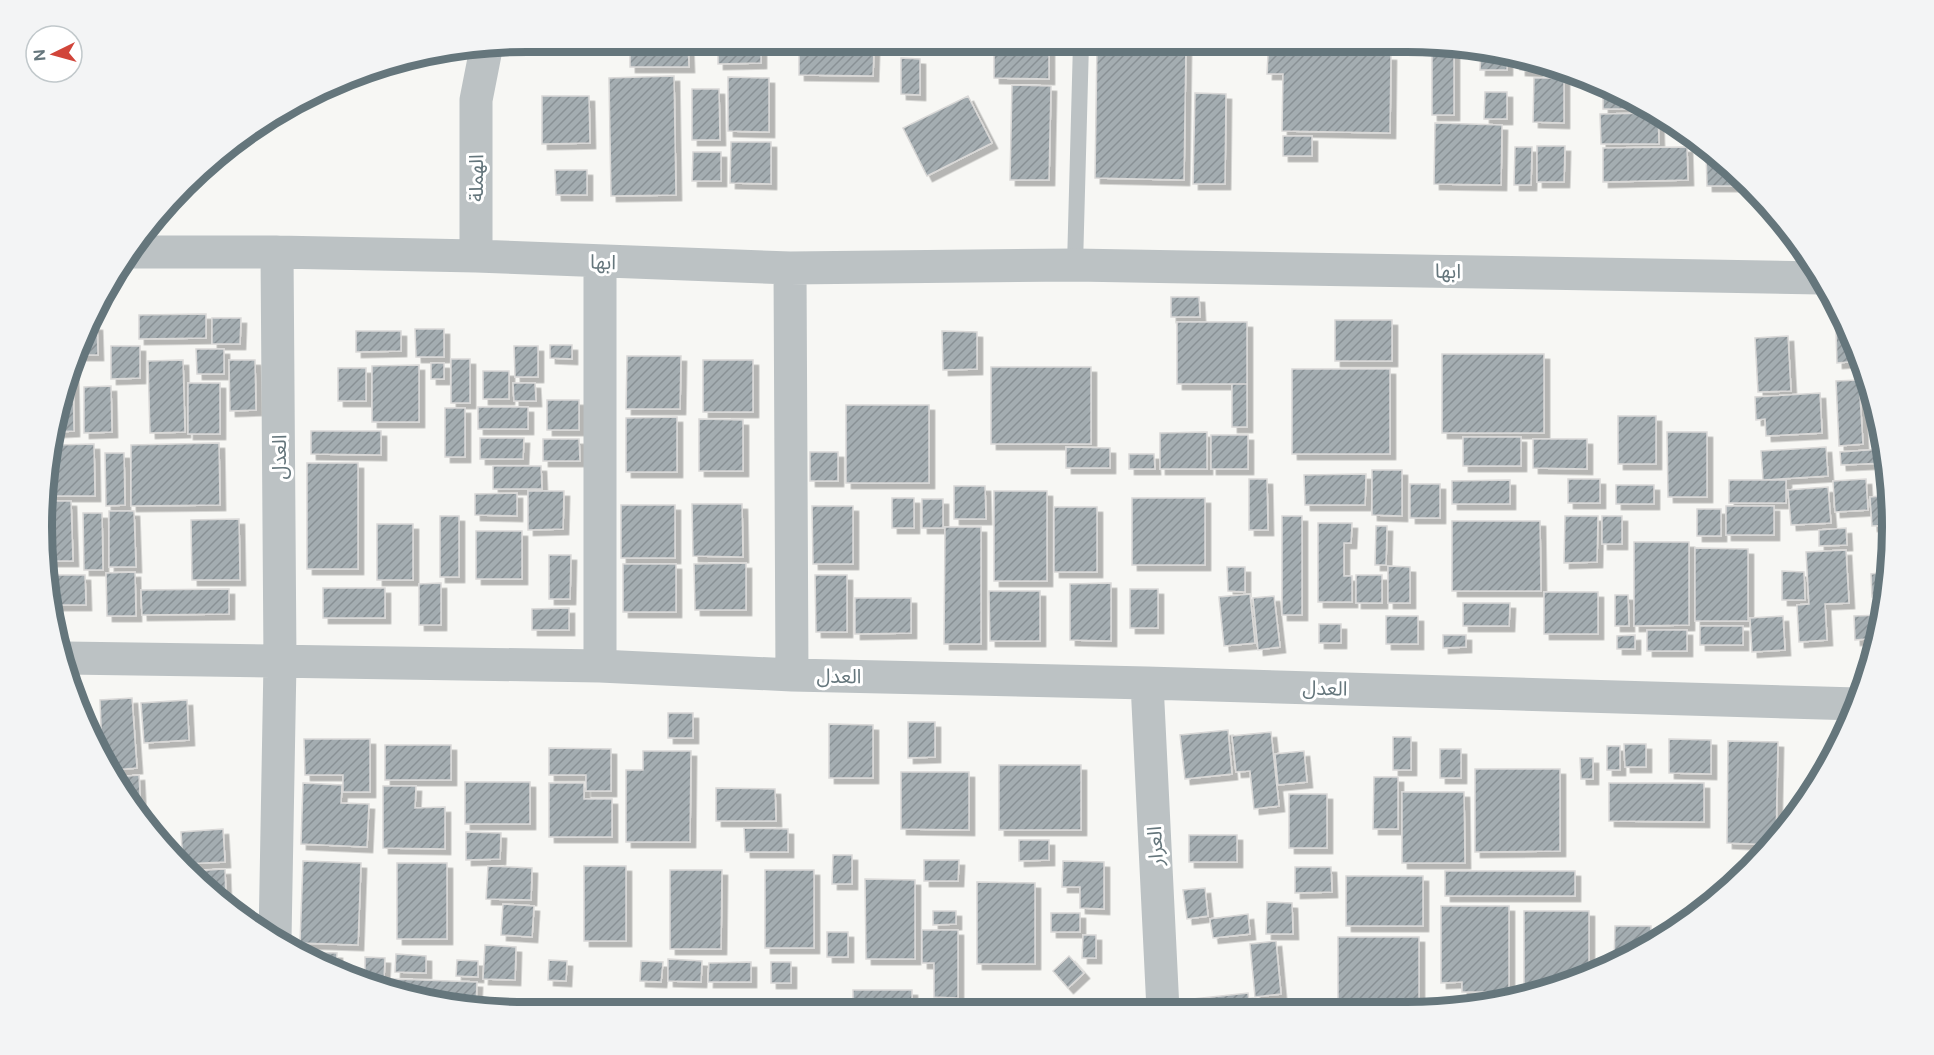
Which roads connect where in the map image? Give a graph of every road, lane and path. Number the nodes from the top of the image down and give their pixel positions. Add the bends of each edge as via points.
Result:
1 (1081, 52) edge
2 (485, 55) edge
3 (465, 57) edge
4 (476, 100) junction
5 (141, 252) edge
6 (277, 252) junction
7 (476, 256) junction
8 (600, 262) junction
9 (1076, 265) junction
10 (790, 268) junction
11 (1810, 278) edge
12 (71, 658) edge
13 (280, 662) junction
14 (600, 666) junction
15 (792, 675) junction
16 (1147, 683) junction
17 (1847, 704) edge
18 (275, 929) edge
19 (1163, 1002) edge

1 - 9 lane
2 - 4 street, الهملة
3 - 4 street, الهملة
4 - 7 street, الهملة
5 - 6 street, ابها
6 - 7 street, ابها
6 - 13 street, العدل
7 - 8 street, ابها
8 - 10 street, ابها
8 - 14 street
9 - 10 street, ابها
9 - 11 street, ابها
10 - 15 street, العدل
12 - 13 street, العدل
13 - 14 street, العدل
13 - 18 street
14 - 15 street, العدل
15 - 16 street, العدل
16 - 17 street, العدل
16 - 19 street, العرار

